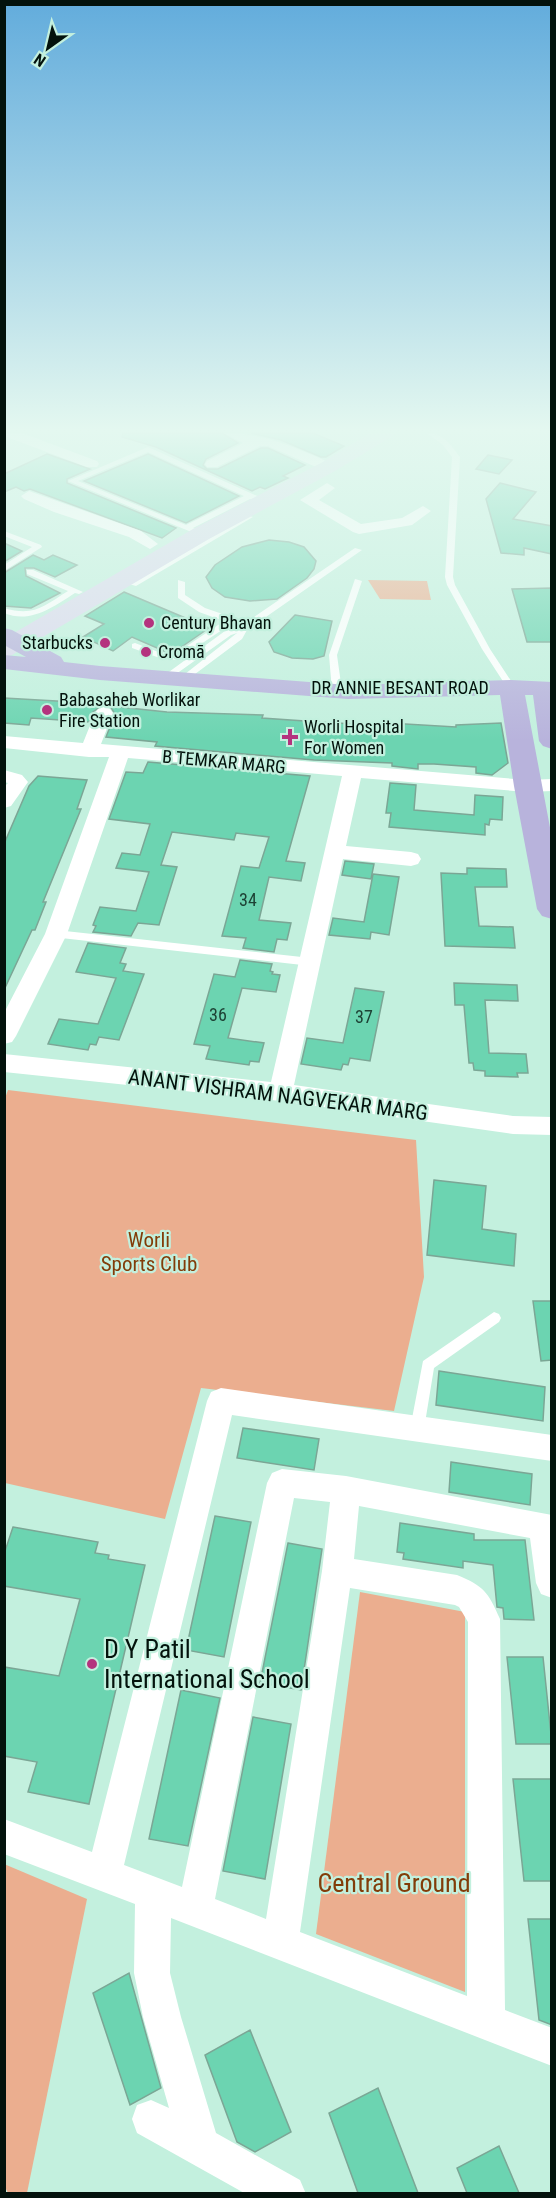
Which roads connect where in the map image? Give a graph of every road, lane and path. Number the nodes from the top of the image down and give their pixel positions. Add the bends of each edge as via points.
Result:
1 (10, 536) edge
2 (113, 536) edge
3 (137, 536) edge
4 (189, 536) edge
5 (200, 536) edge
6 (451, 536) edge
7 (150, 544) junction
8 (358, 550) dead end
9 (171, 551) junction
10 (4, 569) edge
11 (149, 569) junction
12 (30, 572) dead end
13 (358, 581) dead end
14 (181, 582) dead end
15 (121, 590) dead end
16 (84, 594) junction
17 (4, 610) edge
18 (231, 620) junction
19 (246, 627) junction
20 (135, 646) dead end
21 (7, 647) edge
22 (169, 673) junction
23 (4, 684) edge
24 (337, 691) junction
25 (512, 696) junction
26 (548, 697) edge
27 (104, 713) dead end
28 (552, 741) edge
29 (4, 742) edge
30 (89, 751) junction
31 (120, 753) junction
32 (352, 773) junction
33 (4, 776) edge
34 (539, 786) edge
35 (4, 802) edge
36 (335, 852) junction
37 (411, 859) dead end
38 (552, 909) edge
39 (56, 934) junction
40 (311, 962) junction
41 (4, 1036) edge
42 (4, 1063) edge
43 (281, 1092) junction
44 (552, 1126) edge
45 (494, 1318) dead end
46 (417, 1428) junction
47 (552, 1448) edge
48 (346, 1490) junction
49 (337, 1571) junction
50 (552, 1583) edge
51 (4, 1836) edge
52 (104, 1875) junction
53 (153, 1894) junction
54 (195, 1911) junction
55 (280, 1943) junction
56 (486, 2022) junction
57 (552, 2047) edge
58 (151, 2119) dead end
59 (200, 2147) junction
60 (286, 2193) edge

1 - 10 lane via 38,547
2 - 7 street
3 - 7 street
4 - 9 street
5 - 11 lane
6 - 25 lane via 451,585
7 - 9 street
8 - 19 lane
9 - 11 street
11 - 15 lane
11 - 16 street
12 - 16 lane
13 - 24 lane via 333,655
14 - 18 lane via 181,596 189,603
16 - 17 lane via 31,615
16 - 21 street
18 - 19 lane
18 - 20 lane via 177,657
19 - 22 lane via 228,633
19 - 22 lane via 239,637
21 - 22 main road, DR ANNIE BESANT ROAD via 67,669
22 - 24 main road, DR ANNIE BESANT ROAD
23 - 25 main road, DR ANNIE BESANT ROAD via 346,709
24 - 25 main road, DR ANNIE BESANT ROAD
25 - 26 main road, DR ANNIE BESANT ROAD
25 - 34 main road
26 - 28 main road
27 - 30 street
29 - 30 street, B TEMKAR MARG
30 - 31 street, B TEMKAR MARG
31 - 32 street, B TEMKAR MARG
31 - 39 street
32 - 34 street, B TEMKAR MARG
32 - 36 street
33 - 35 street via 18,782
34 - 38 main road
36 - 37 street
36 - 40 street
39 - 40 lane
39 - 41 street
40 - 43 street
42 - 43 street, ANANT VISHRAM NAGVEKAR MARG
43 - 44 street, ANANT VISHRAM NAGVEKAR MARG via 513,1125
45 - 46 lane via 428,1365
46 - 47 street
46 - 52 street via 221,1401
48 - 49 street
48 - 50 street via 544,1526
48 - 54 street via 282,1483
49 - 55 street
49 - 56 street via 457,1590 470,1596 484,1619
51 - 52 street
52 - 53 street
53 - 54 street
53 - 59 street via 152,1972
54 - 55 street
55 - 56 street
56 - 57 street
58 - 59 street
59 - 60 street

